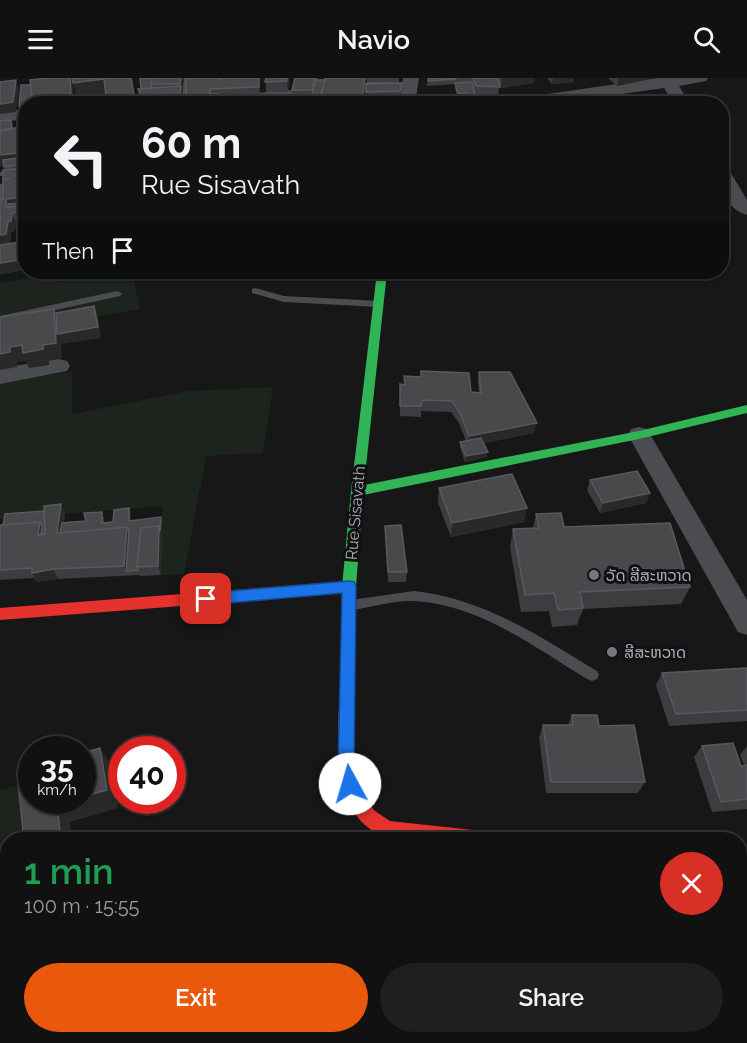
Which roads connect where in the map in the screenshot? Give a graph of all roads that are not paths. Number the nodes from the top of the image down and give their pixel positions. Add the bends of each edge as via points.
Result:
1 (188, 78) edge
2 (294, 78) edge
3 (411, 78) edge
4 (700, 78) edge
5 (667, 79) edge
6 (185, 96) edge
7 (290, 96) edge
8 (408, 96) edge
9 (564, 96) edge
10 (677, 96) edge
11 (18, 115) edge
12 (0, 117) edge
13 (18, 172) edge
14 (0, 174) edge
15 (729, 188) edge
16 (736, 205) edge
17 (381, 279) edge
18 (255, 291) dead end
19 (117, 294) dead end
20 (379, 304) junction
21 (0, 320) edge
22 (59, 366) dead end
23 (0, 376) edge
24 (747, 410) edge
25 (639, 435) junction
26 (357, 491) junction
27 (349, 586) junction
28 (349, 605) junction
29 (0, 614) edge
30 (747, 624) edge
31 (592, 675) dead end
32 (376, 832) edge

1 - 6 street
2 - 7 street
3 - 8 street
4 - 5 street
5 - 9 street
5 - 10 street
11 - 12 street
13 - 14 lane
15 - 16 street
17 - 20 street, Rue Sisavath
18 - 20 lane via 284,299
19 - 21 lane
20 - 26 street, Rue Sisavath
22 - 23 street
24 - 25 street
25 - 26 street
25 - 30 street
26 - 27 street, Rue Sisavath
27 - 28 street, Rue Sisavath
27 - 29 street
28 - 31 lane via 414,596 451,602 493,615
28 - 32 street, Rue Sisavath via 346,768 356,801

